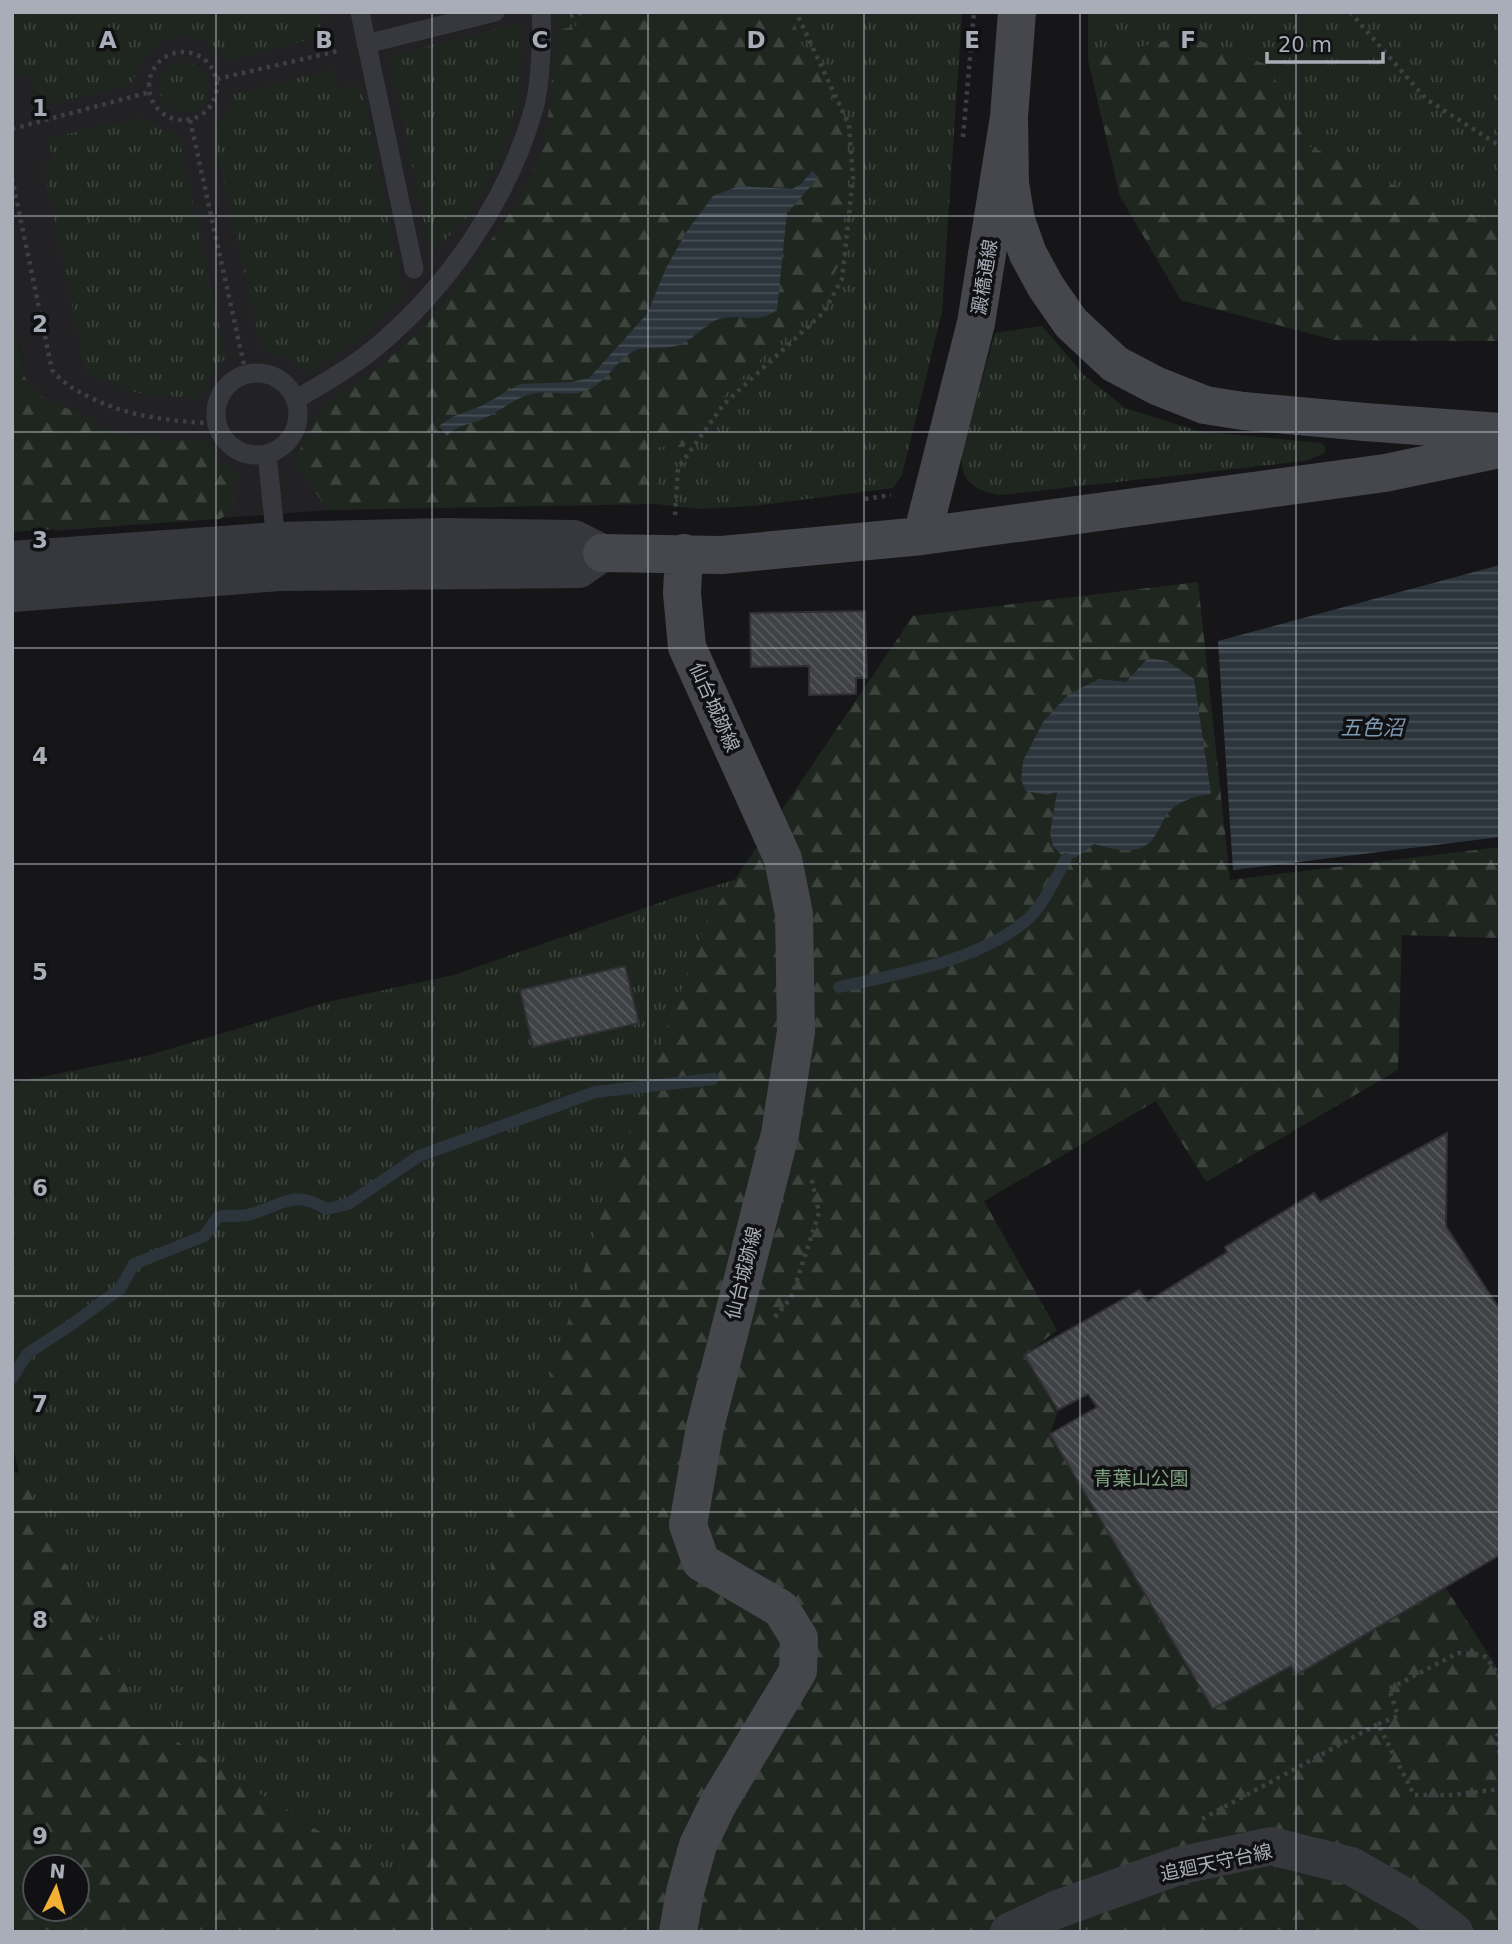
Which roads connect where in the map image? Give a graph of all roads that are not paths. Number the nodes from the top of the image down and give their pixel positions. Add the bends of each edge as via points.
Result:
1 (360, 12) edge
2 (495, 12) edge
3 (541, 12) edge
4 (1017, 12) edge
5 (366, 44) junction
6 (1009, 117) junction
7 (415, 269) dead end
8 (295, 400) junction
9 (1500, 432) edge
10 (1500, 449) edge
11 (267, 454) junction
12 (922, 536) junction
13 (276, 541) junction
14 (602, 553) junction
15 (684, 553) junction
16 (12, 559) edge
17 (12, 593) edge
18 (678, 1932) edge
19 (1009, 1932) edge
20 (1454, 1932) edge

1 - 5 lane
2 - 5 lane
3 - 8 lane via 535,105 514,167 480,231 421,306 375,348
4 - 6 street, 澱橋通線
5 - 7 lane
6 - 9 street via 1010,183 1028,254 1071,323 1115,364 1205,405
6 - 12 street, 澱橋通線 via 976,323
8 - 11 lane via 296,426 289,439
8 - 11 lane via 281,381 258,373 235,379 219,398 217,424 222,436 231,445
10 - 12 street via 1385,473
11 - 13 lane
12 - 15 street via 722,555
13 - 14 street via 574,538
13 - 16 street
14 - 15 street
14 - 17 street via 579,569 280,572
15 - 18 street, 仙台城跡線 via 687,647 783,859 794,914 796,1032 780,1134 705,1427 688,1525 701,1563 781,1609 799,1638 798,1671 698,1845
19 - 20 street, 追廻天守台線 via 1058,1909 1178,1866 1271,1846 1351,1866 1416,1903

